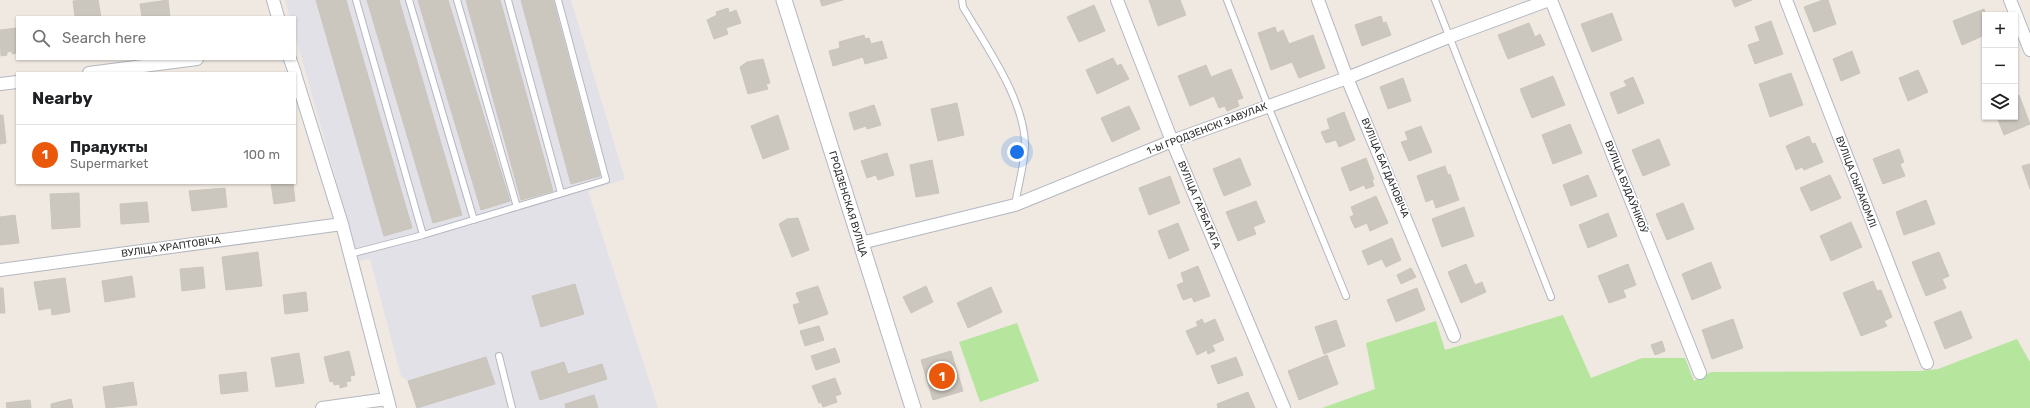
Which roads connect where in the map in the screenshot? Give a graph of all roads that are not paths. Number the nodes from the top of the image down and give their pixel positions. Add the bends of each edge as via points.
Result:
1 (273, 0) edge
2 (356, 0) edge
3 (409, 0) edge
4 (457, 0) edge
5 (508, 0) edge
6 (558, 0) edge
7 (784, 0) edge
8 (962, 0) edge
9 (1117, 0) edge
10 (1227, 0) edge
11 (1318, 0) edge
12 (1435, 0) edge
13 (1550, 0) edge
14 (1786, 0) edge
15 (2010, 0) edge
16 (278, 16) edge
17 (1449, 37) junction
18 (2030, 50) edge
19 (188, 60) edge
20 (290, 60) edge
21 (97, 72) edge
22 (295, 72) edge
23 (296, 76) edge
24 (1347, 78) junction
25 (16, 82) edge
26 (0, 84) edge
27 (1268, 106) junction
28 (1172, 141) junction
29 (562, 193) junction
30 (1015, 205) junction
31 (517, 207) junction
32 (474, 220) junction
33 (342, 224) junction
34 (423, 235) junction
35 (861, 243) junction
36 (350, 254) junction
37 (0, 270) edge
38 (1346, 296) dead end
39 (1551, 297) dead end
40 (1454, 336) dead end
41 (499, 356) dead end
42 (1927, 363) dead end
43 (1700, 373) dead end
44 (388, 403) edge
45 (322, 408) edge
46 (512, 408) edge
47 (913, 408) edge
48 (1284, 408) edge

1 - 16 street
2 - 34 lane
3 - 32 lane
4 - 31 lane
5 - 29 lane
6 - 29 lane via 606,180
7 - 35 street, ГРОДЗЕНСКАЯ ВУЛІЦА
8 - 30 lane via 963,8 1019,110 1025,148
9 - 28 street, ВУЛІЦА ГАРБАТАГА
10 - 27 lane
11 - 24 street, ВУЛІЦА БАГДАНОВІЧА
12 - 17 lane
13 - 17 street, 1-Ы ГРОДЗЕНСКІ ЗАВУЛАК
13 - 43 street, ВУЛІЦА БУДАЎНІКОЎ
14 - 42 street, ВУЛІЦА СЫРАКОМЛІ
15 - 18 street
17 - 24 street, 1-Ы ГРОДЗЕНСКІ ЗАВУЛАК
17 - 39 lane
19 - 21 street
20 - 22 street
23 - 33 street
24 - 27 street, 1-Ы ГРОДЗЕНСКІ ЗАВУЛАК
24 - 40 street, ВУЛІЦА БАГДАНОВІЧА
25 - 26 street
27 - 28 street, 1-Ы ГРОДЗЕНСКІ ЗАВУЛАК
27 - 38 lane
28 - 30 street, 1-Ы ГРОДЗЕНСКІ ЗАВУЛАК
28 - 48 street, ВУЛІЦА ГАРБАТАГА
29 - 31 lane
30 - 35 street, 1-Ы ГРОДЗЕНСКІ ЗАВУЛАК
31 - 32 lane
32 - 34 lane
33 - 36 street
33 - 37 street, ВУЛІЦА ХРАПТОВІЧА
34 - 36 lane
35 - 47 street, ГРОДЗЕНСКАЯ ВУЛІЦА
36 - 44 street
41 - 46 lane
44 - 45 street

